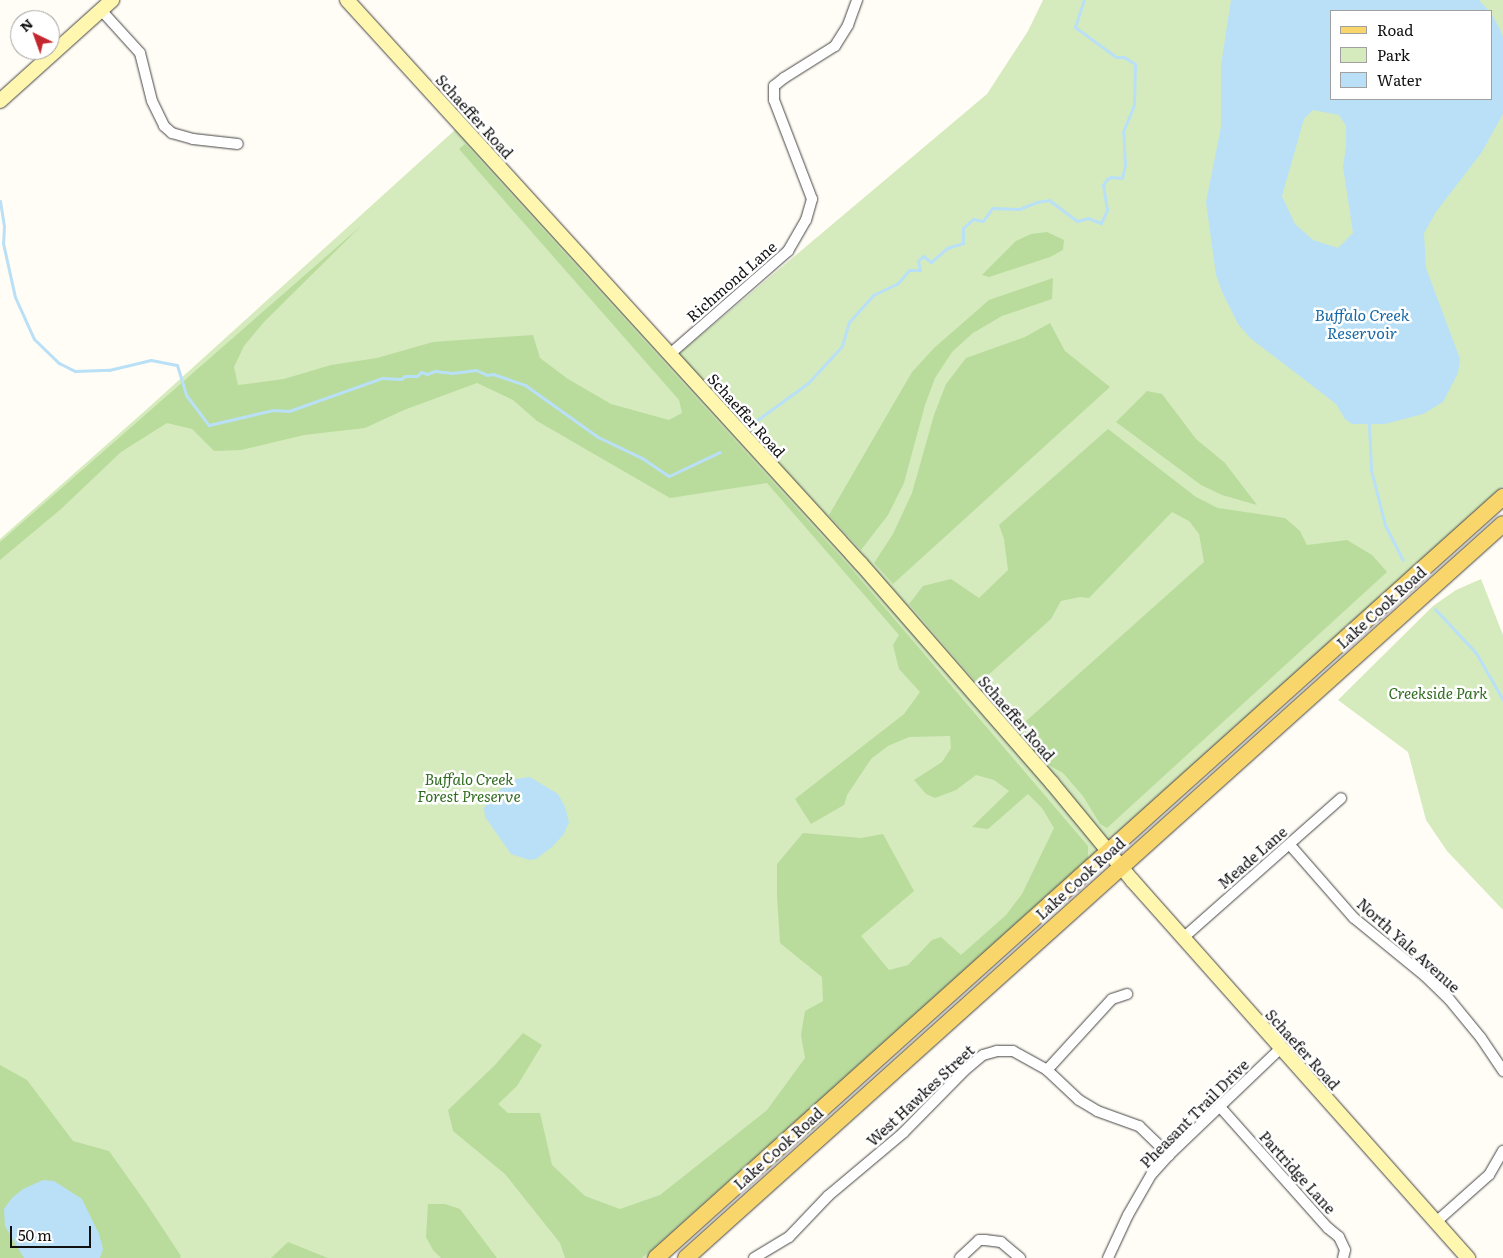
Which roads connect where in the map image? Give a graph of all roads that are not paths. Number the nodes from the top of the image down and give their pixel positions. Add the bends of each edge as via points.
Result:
1 (112, 0) edge
2 (347, 0) edge
3 (856, 0) edge
4 (101, 10) junction
5 (0, 101) edge
6 (238, 144) dead end
7 (670, 354) junction
8 (1503, 497) edge
9 (1503, 524) edge
10 (1341, 798) dead end
11 (1290, 845) junction
12 (1115, 860) junction
13 (1183, 938) junction
14 (1127, 994) dead end
15 (1281, 1048) junction
16 (1047, 1070) junction
17 (1503, 1071) edge
18 (1221, 1108) junction
19 (1503, 1151) edge
20 (1169, 1155) junction
21 (1436, 1222) junction
22 (656, 1258) edge
23 (686, 1258) edge
24 (754, 1258) edge
25 (960, 1258) edge
26 (1020, 1258) edge
27 (1108, 1258) edge
28 (1343, 1258) edge
29 (1468, 1258) edge

1 - 4 street
2 - 7 street, Schaeffer Road
3 - 7 street, Richmond Lane via 848,25 834,46 774,86 774,100 812,199 806,220 788,251
4 - 5 street
4 - 6 street via 140,53 152,101 164,126 172,133 193,139
7 - 12 street, Schaeffer Road via 861,564
8 - 12 main road, Lake Cook Road
9 - 12 main road, Lake Cook Road
10 - 11 street, Meade Lane
11 - 13 street, Meade Lane
11 - 17 street, North Yale Avenue via 1354,918 1449,999
12 - 13 street, Schaefer Road
12 - 22 main road, Lake Cook Road
12 - 23 main road, Lake Cook Road
13 - 15 street, Schaefer Road
14 - 16 street via 1112,999
15 - 18 street, Pheasant Trail Drive
15 - 21 street, Schaefer Road
16 - 20 street, West Hawkes Street via 1079,1100 1097,1111 1139,1126
16 - 24 street, West Hawkes Street via 1013,1051 984,1055 903,1133 828,1196 789,1237
18 - 20 street, Pheasant Trail Drive
18 - 28 street, Partridge Lane via 1339,1237 1345,1250
19 - 21 street via 1489,1175
20 - 27 street, Pheasant Trail Drive via 1152,1175 1128,1214
21 - 29 street, Schaefer Road
25 - 26 street via 979,1240 993,1240 1011,1248

